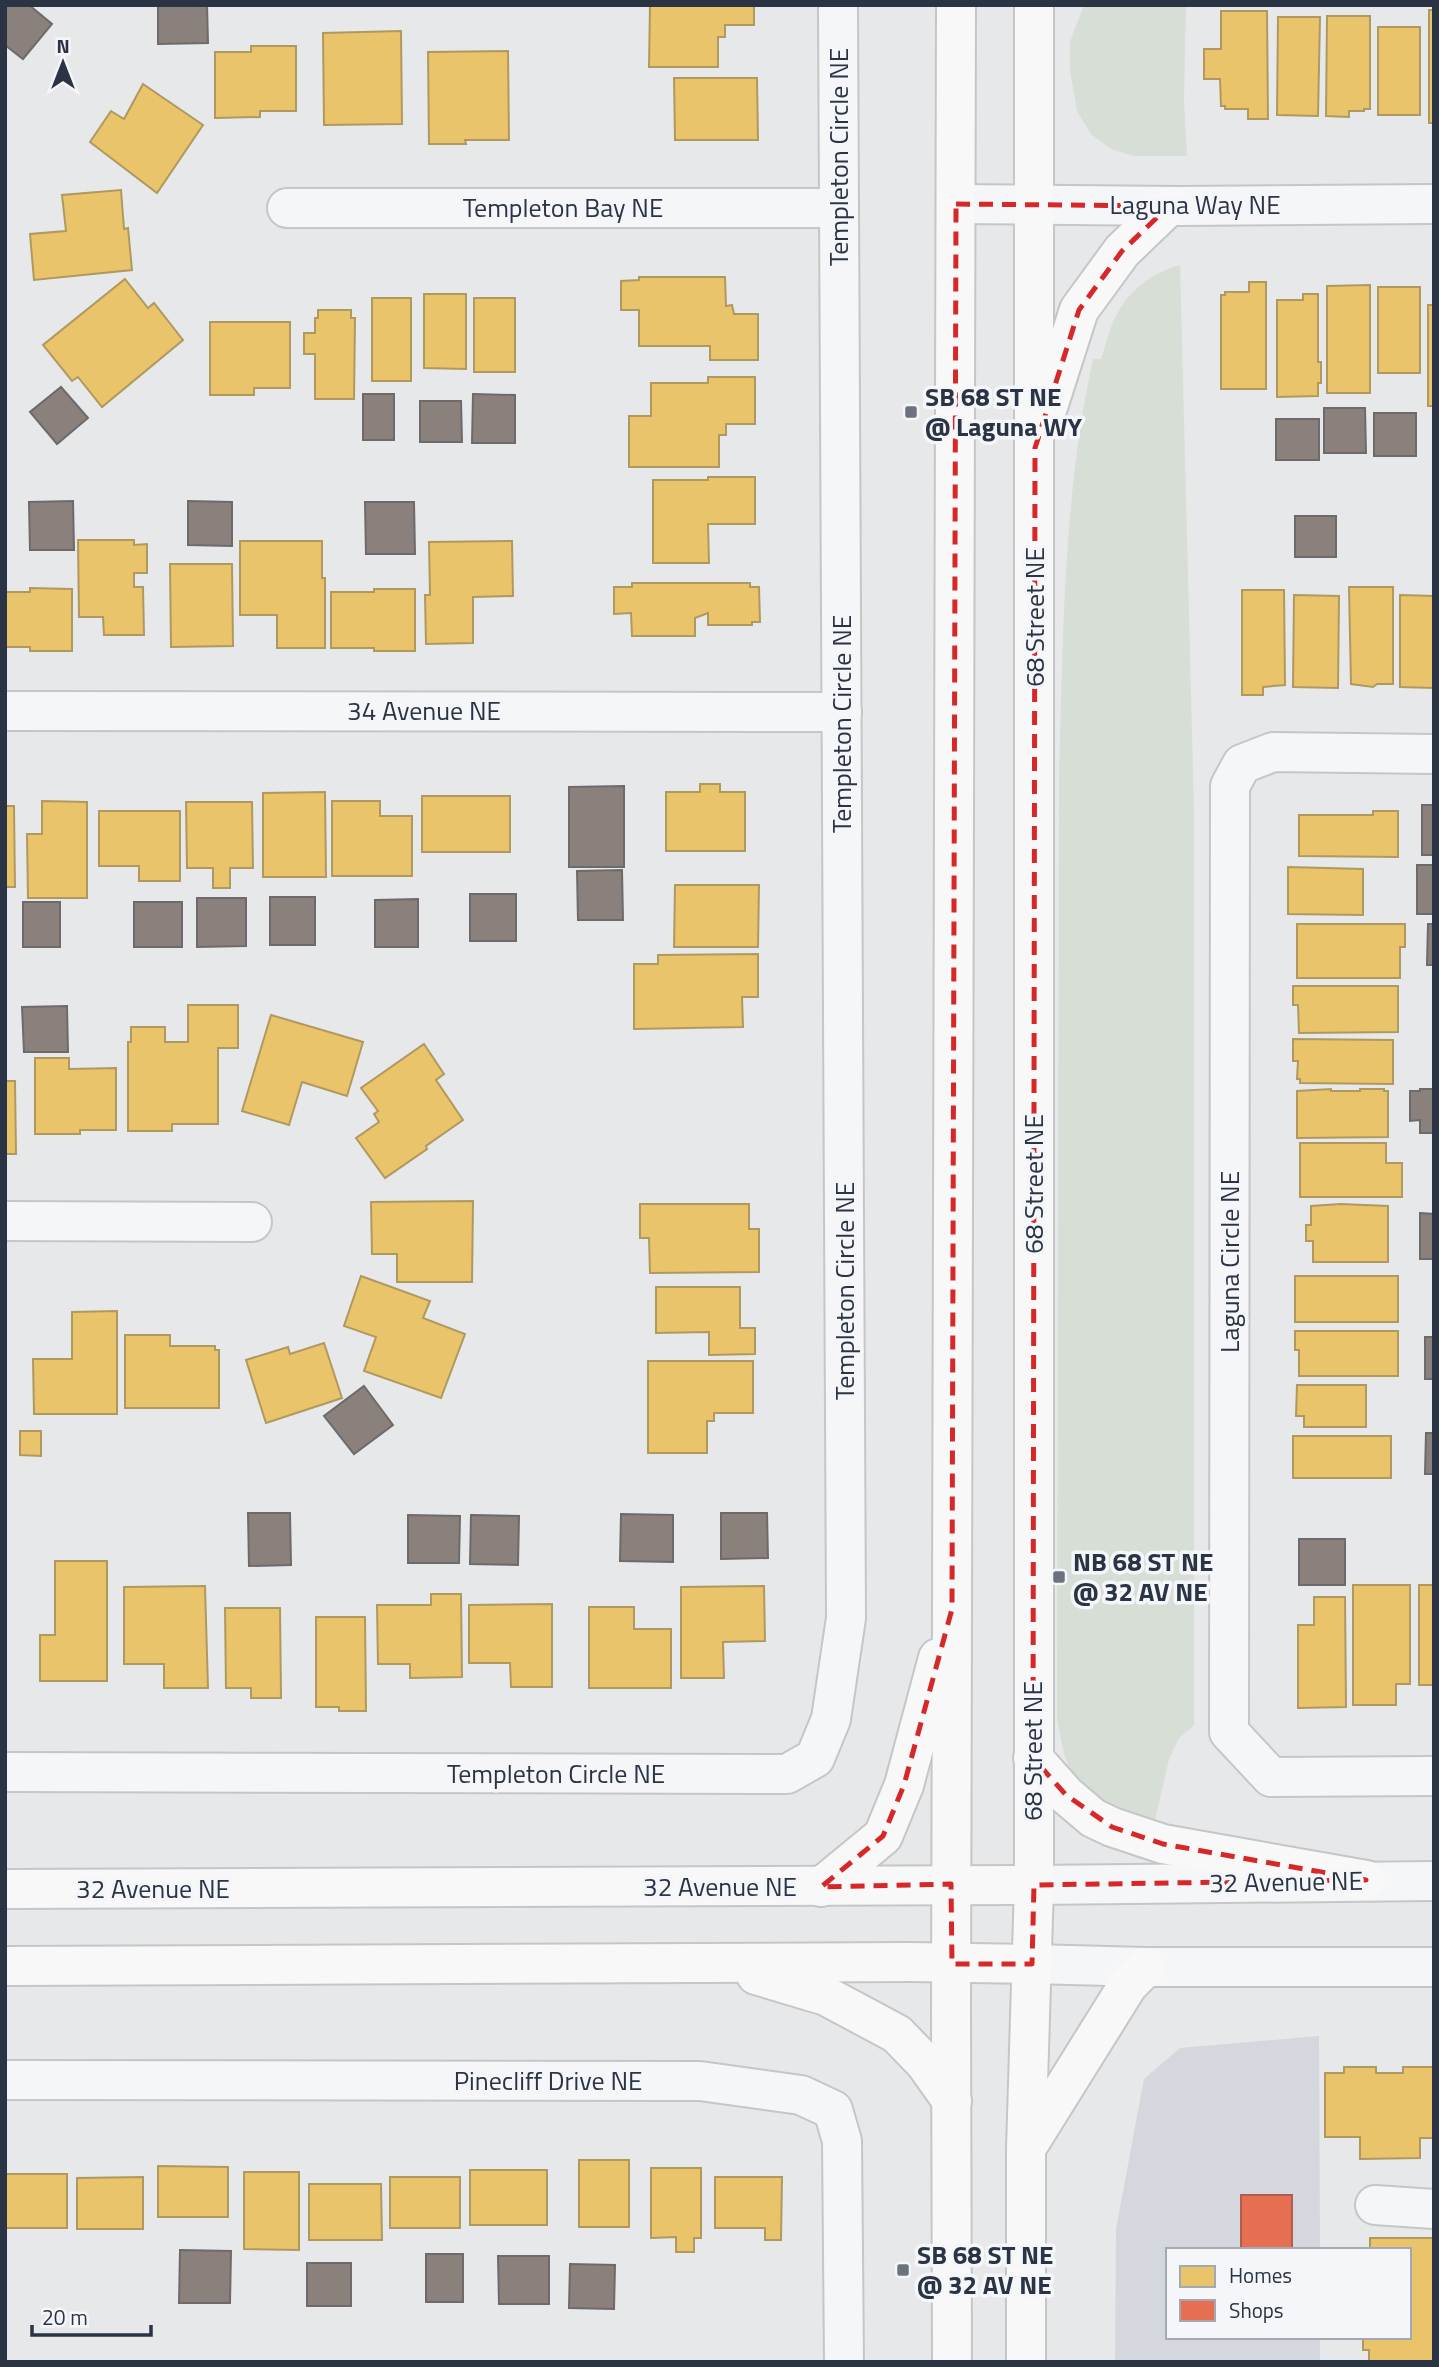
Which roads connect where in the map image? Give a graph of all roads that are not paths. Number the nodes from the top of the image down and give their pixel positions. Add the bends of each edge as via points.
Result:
1 (838, 5) edge
2 (956, 5) edge
3 (1034, 5) edge
4 (956, 204) junction
5 (1035, 204) junction
6 (1434, 204) edge
7 (1169, 206) junction
8 (288, 208) dead end
9 (839, 208) junction
10 (1035, 448) junction
11 (5, 710) edge
12 (842, 712) junction
13 (1434, 754) edge
14 (5, 1222) edge
15 (252, 1222) dead end
16 (952, 1609) junction
17 (1033, 1758) junction
18 (5, 1772) edge
19 (1434, 1776) edge
20 (1366, 1880) junction
21 (1434, 1881) edge
22 (951, 1884) junction
23 (1034, 1885) junction
24 (821, 1887) junction
25 (5, 1889) edge
26 (718, 1964) junction
27 (952, 1964) junction
28 (1032, 1964) junction
29 (5, 1966) edge
30 (1146, 1967) junction
31 (1434, 1967) edge
32 (5, 2080) edge
33 (952, 2101) junction
34 (1026, 2149) junction
35 (1375, 2205) dead end
36 (1434, 2209) edge
37 (844, 2362) edge
38 (952, 2362) edge
39 (1026, 2362) edge

1 - 9 street, Templeton Circle NE
2 - 4 main road
3 - 5 main road, 68 Street NE
4 - 5 street, Laguna Way NE
4 - 16 main road
5 - 7 street, Laguna Way NE
5 - 10 main road, 68 Street NE
6 - 7 street, Laguna Way NE
7 - 10 main road via 1122,251 1079,310
8 - 9 street, Templeton Bay NE
9 - 12 street, Templeton Circle NE
10 - 17 main road, 68 Street NE
11 - 12 street, 34 Avenue NE
12 - 18 street, Templeton Circle NE via 846,1618 831,1719 815,1758 787,1774
13 - 19 street, Laguna Circle NE via 1273,752 1242,764 1230,786 1229,1732 1271,1777
14 - 15 street
16 - 22 main road
16 - 24 main road via 904,1785 883,1836
17 - 20 main road via 1066,1795 1112,1827 1163,1844
17 - 23 main road, 68 Street NE
20 - 21 street, 32 Avenue NE
20 - 23 street, 32 Avenue NE
22 - 23 main road, 32 Avenue NE
22 - 24 main road, 32 Avenue NE
22 - 27 main road
23 - 28 main road, 68 Street NE
24 - 25 main road, 32 Avenue NE
26 - 27 main road
26 - 29 main road
26 - 33 main road via 826,1996 897,2034 926,2063
27 - 28 main road
27 - 33 main road
28 - 30 street
28 - 34 main road, 68 Street NE
30 - 31 street
30 - 34 main road via 1128,1985
32 - 37 street, Pinecliff Drive NE via 700,2081 801,2095 833,2110 842,2141
33 - 38 main road
34 - 39 main road, 68 Street NE
35 - 36 street

